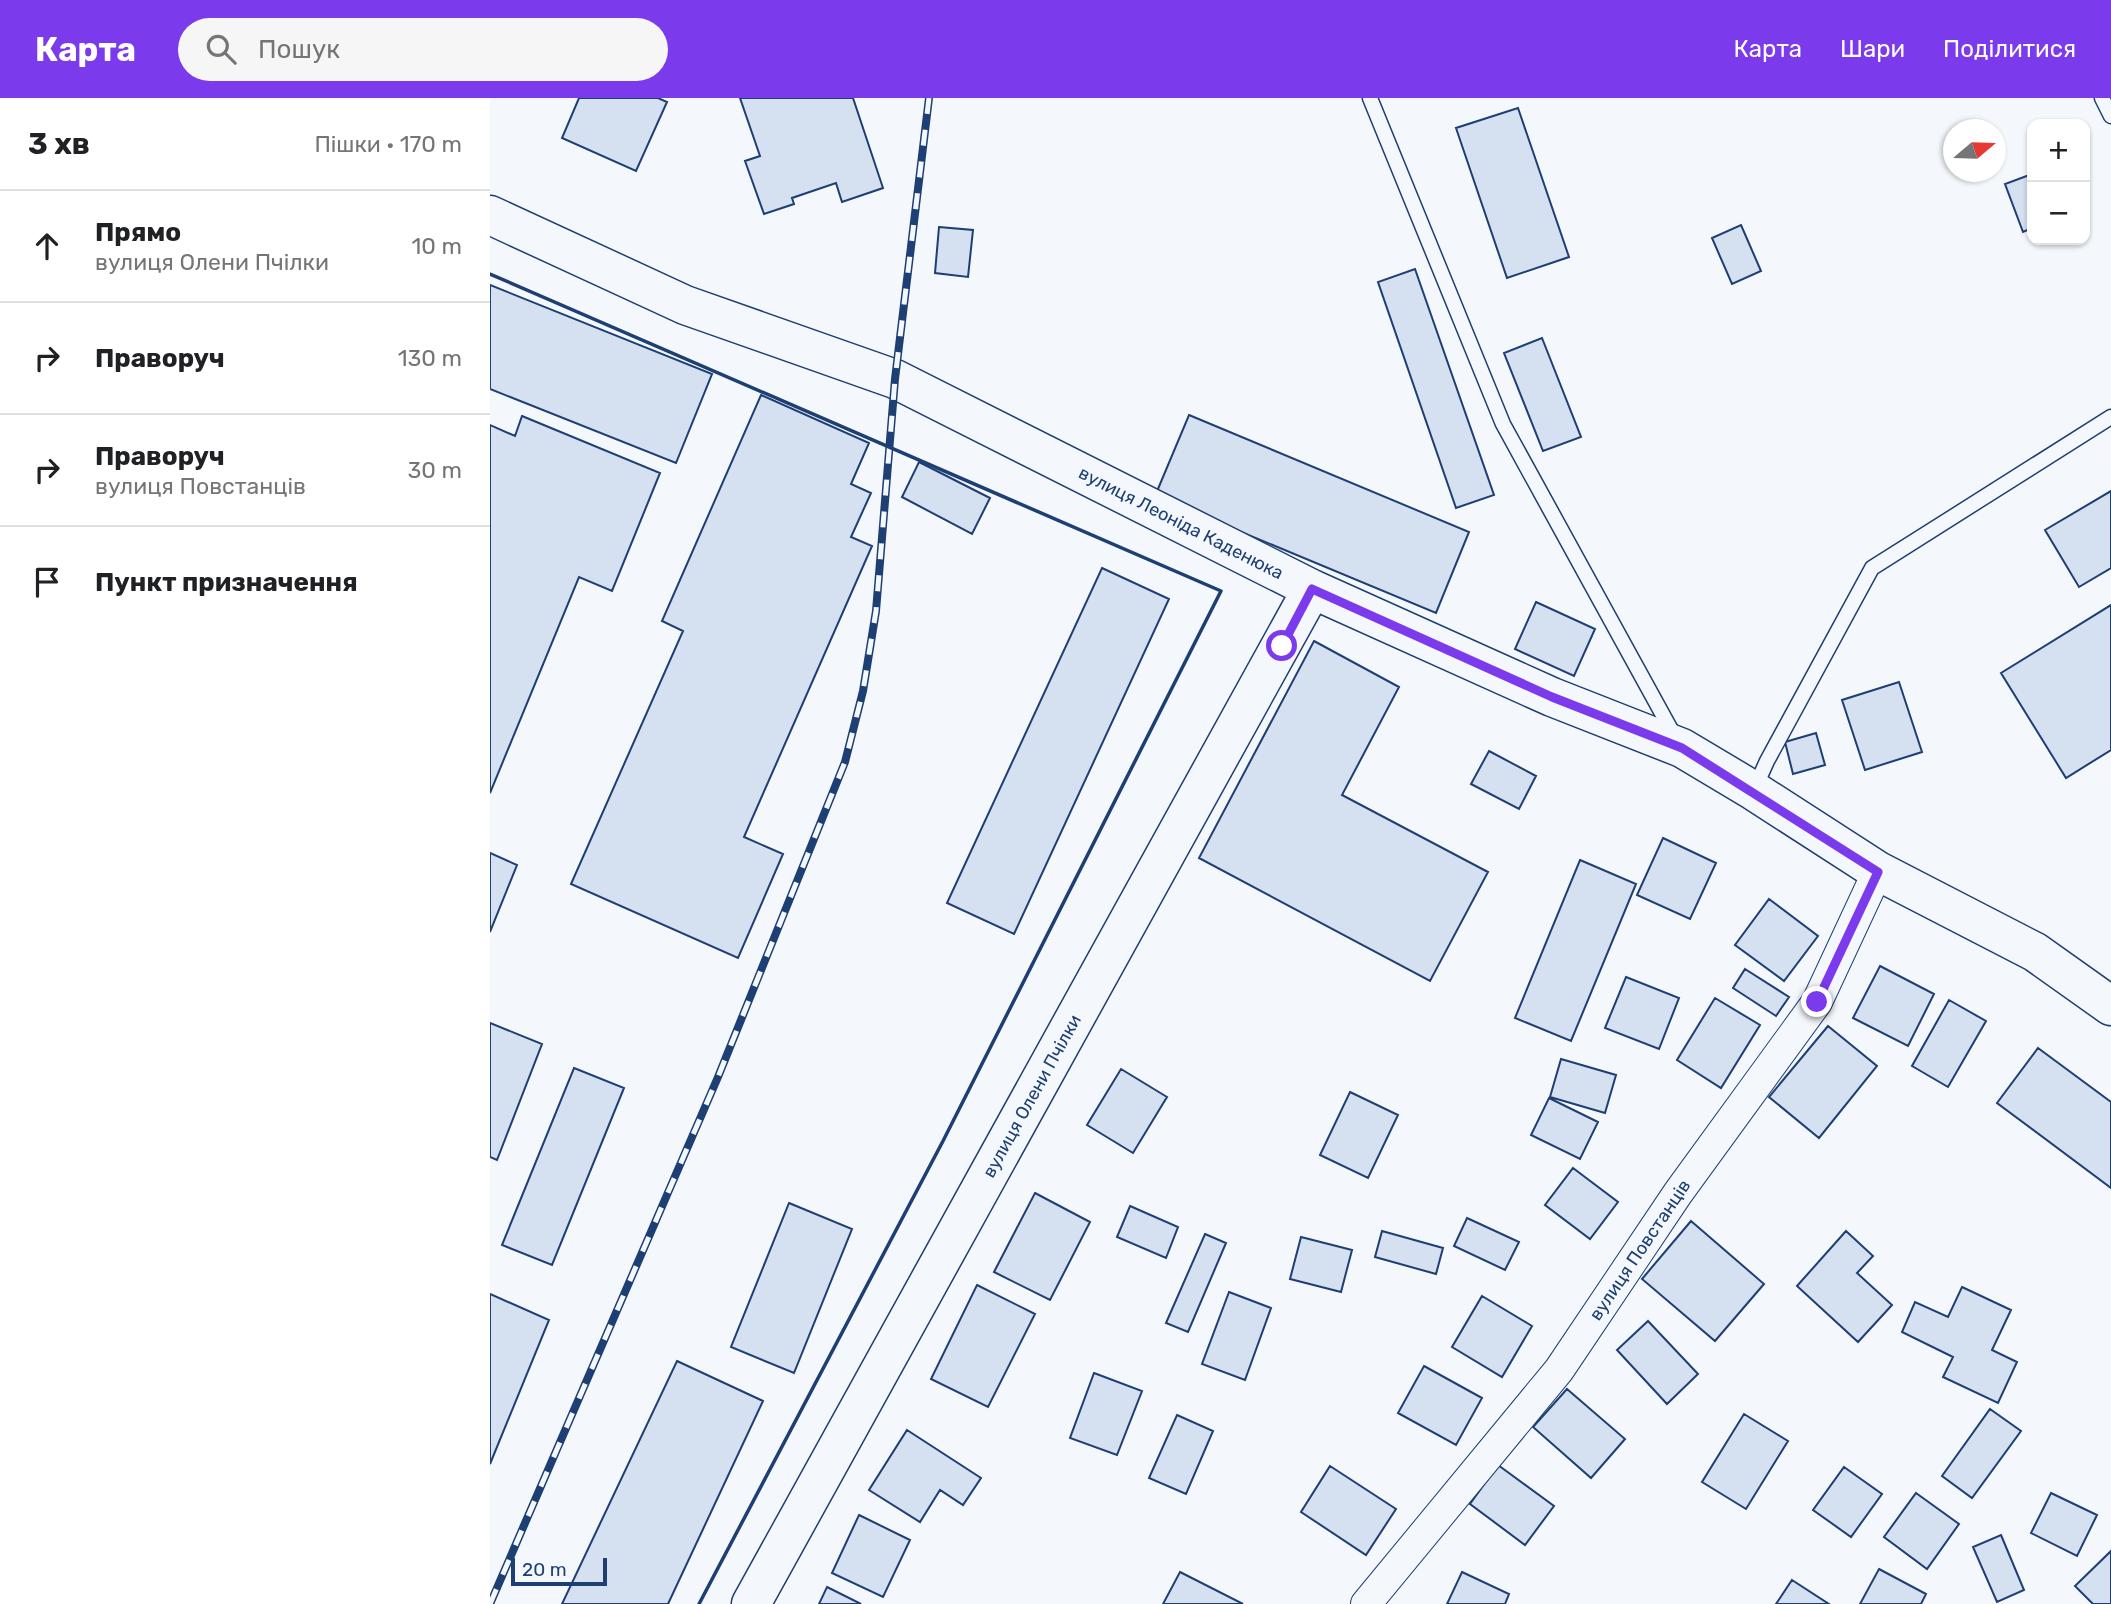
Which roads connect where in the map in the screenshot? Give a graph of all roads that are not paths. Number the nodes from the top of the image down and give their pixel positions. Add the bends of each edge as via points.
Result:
1 (1370, 98) edge
2 (2102, 98) edge
3 (2111, 116) edge
4 (490, 215) edge
5 (2111, 417) edge
6 (1312, 589) junction
7 (1682, 748) junction
8 (1754, 791) junction
9 (1878, 872) junction
10 (2111, 1006) edge
11 (751, 1604) edge
12 (1366, 1604) edge

1 - 7 lane via 1503,424
2 - 3 lane
4 - 6 street, вулиця Леоніда Каденюка via 685,305 895,379
5 - 8 lane via 1872,568
6 - 7 street, вулиця Леоніда Каденюка via 1552,697
6 - 11 street, вулиця Олени Пчілки
7 - 8 street, вулиця Леоніда Каденюка
8 - 9 street, вулиця Леоніда Каденюка
9 - 10 street, вулиця Леоніда Каденюка via 2035,952
9 - 12 street, вулиця Повстанців via 1817,1002 1678,1193 1559,1370

